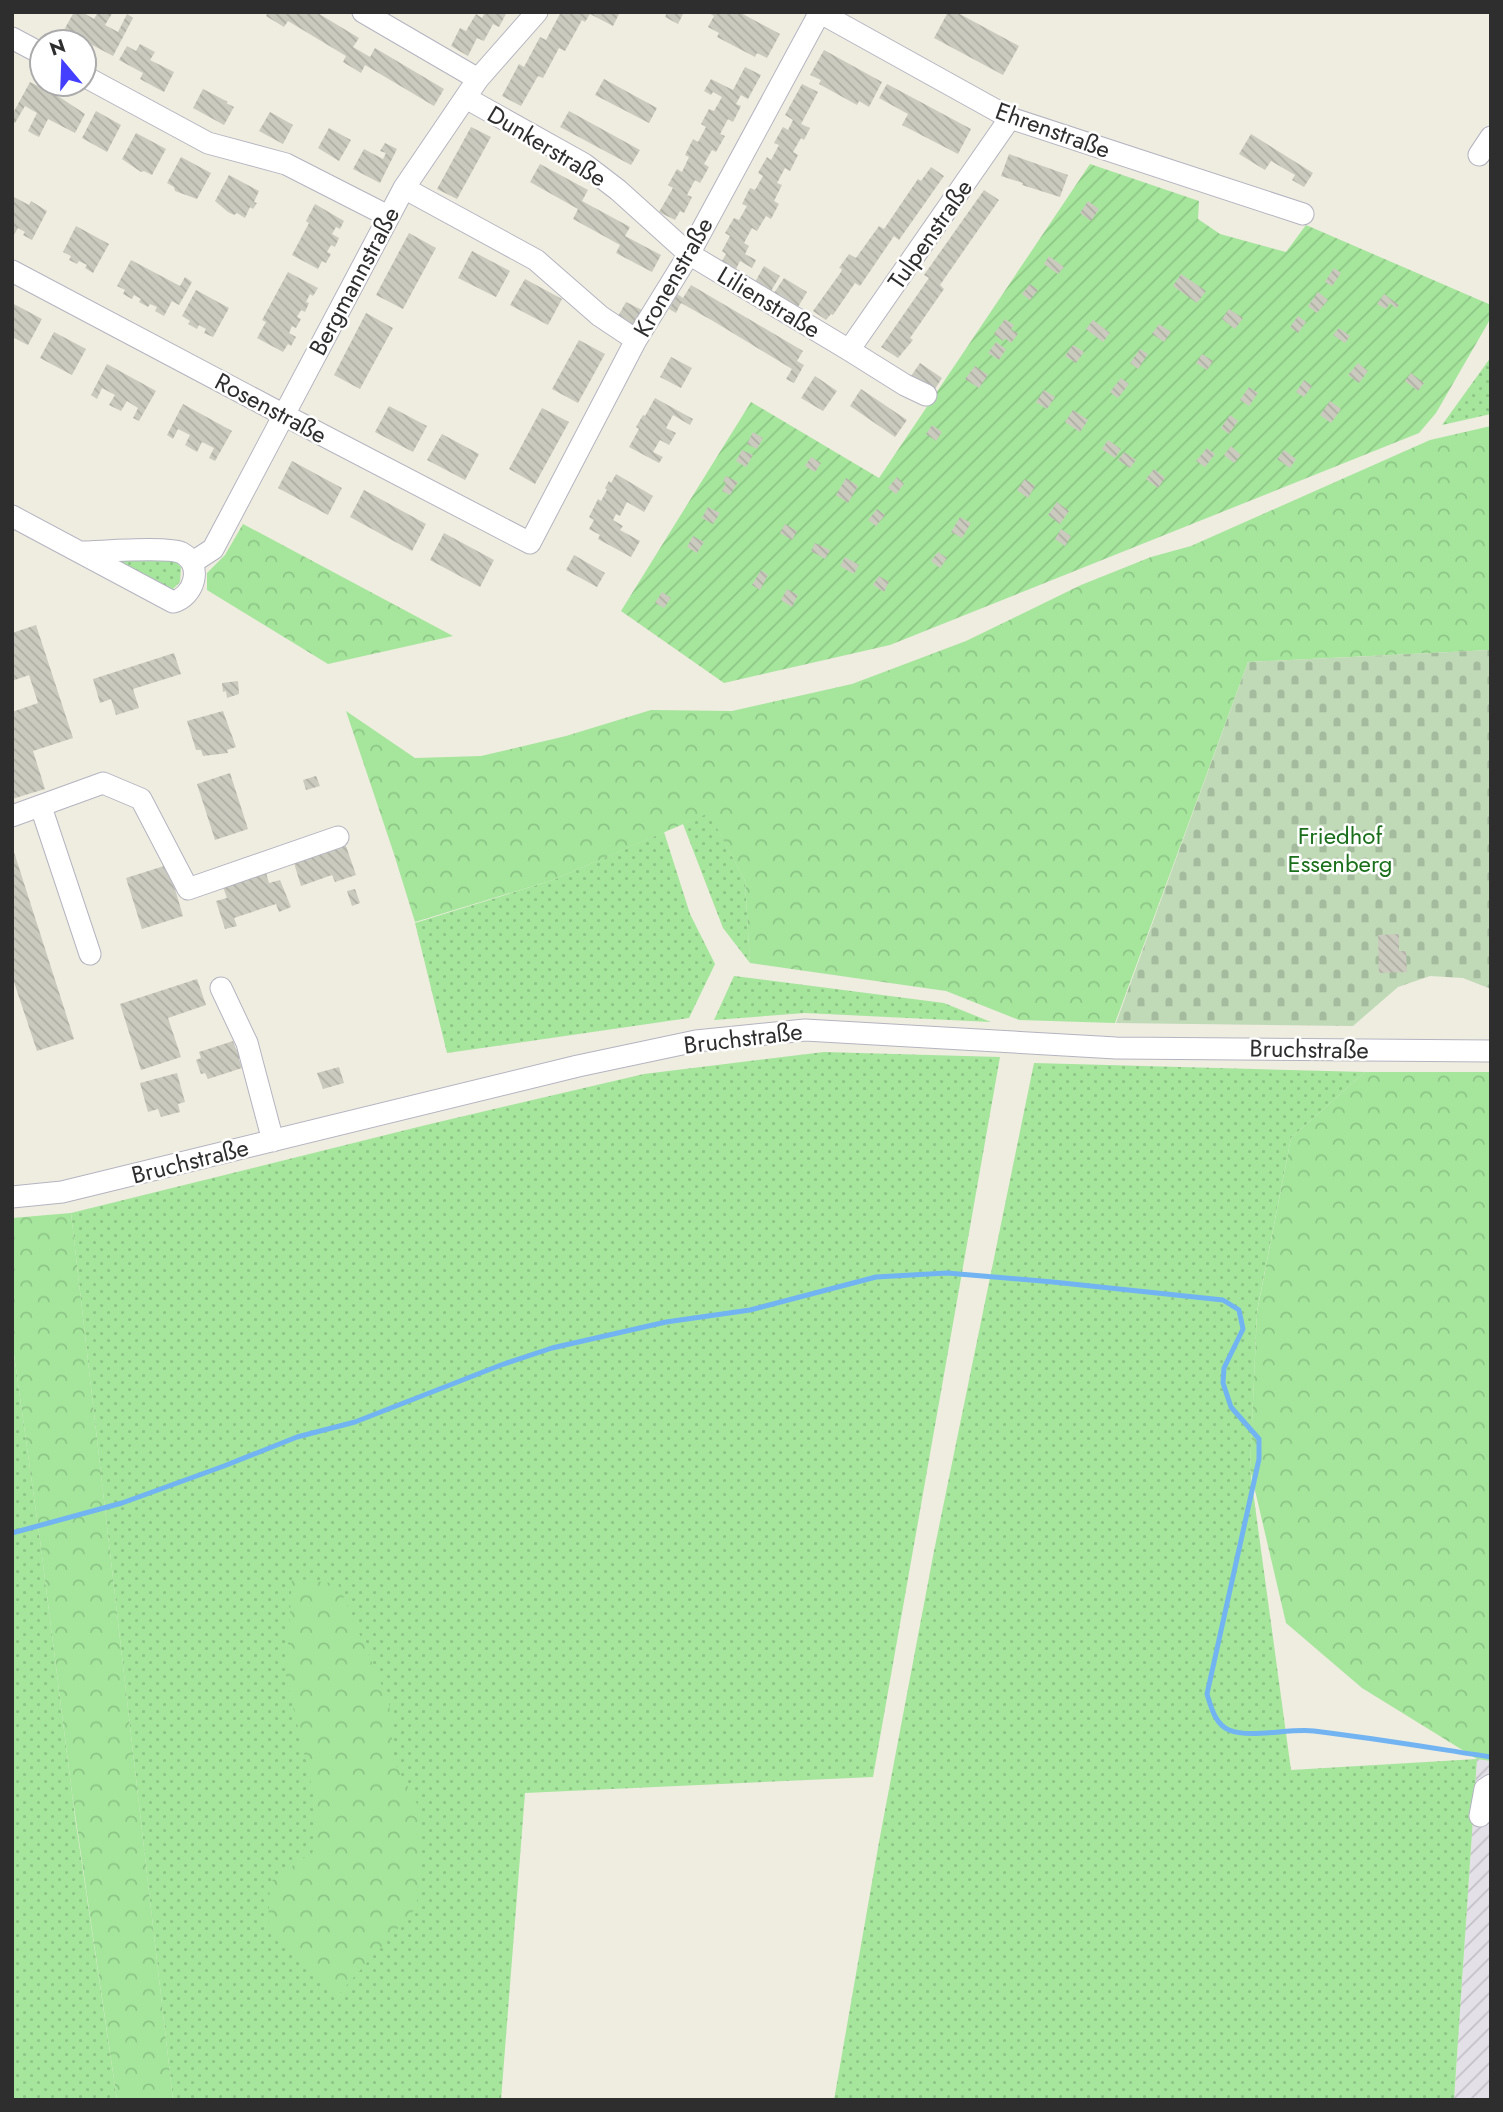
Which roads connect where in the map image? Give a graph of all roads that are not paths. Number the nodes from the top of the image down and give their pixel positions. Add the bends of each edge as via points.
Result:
1 (363, 12) edge
2 (537, 12) edge
3 (819, 12) edge
4 (12, 38) edge
5 (28, 47) edge
6 (478, 79) junction
7 (98, 84) edge
8 (466, 98) junction
9 (1010, 118) junction
10 (1491, 137) edge
11 (1479, 155) dead end
12 (404, 188) junction
13 (1303, 214) dead end
14 (388, 216) junction
15 (689, 254) junction
16 (12, 271) edge
17 (636, 340) junction
18 (849, 350) junction
19 (926, 395) dead end
20 (284, 415) junction
21 (12, 516) edge
22 (530, 543) joint
23 (80, 552) junction
24 (193, 562) junction
25 (41, 807) junction
26 (12, 816) edge
27 (338, 837) dead end
28 (90, 954) dead end
29 (221, 988) dead end
30 (1491, 1051) edge
31 (273, 1141) junction
32 (12, 1197) edge
33 (1491, 1785) edge
34 (1480, 1816) dead end

1 - 6 street, Dunkerstraße
2 - 6 street, Bergmannstraße
3 - 9 street, Ehrenstraße
3 - 15 street, Kronenstraße
4 - 5 street
6 - 8 street, Bergmannstraße
7 - 14 street via 208,143 286,164
8 - 12 street, Bergmannstraße
8 - 15 street, Dunkerstraße via 584,164
9 - 13 street, Ehrenstraße
9 - 18 street, Tulpenstraße
10 - 11 street
12 - 14 street, Bergmannstraße
12 - 17 street via 536,260 600,316
14 - 20 street, Bergmannstraße
15 - 17 street, Kronenstraße
15 - 18 street, Lilienstraße
16 - 20 street, Rosenstraße
17 - 22 street, Kronenstraße
18 - 19 street, Lilienstraße
20 - 22 street, Rosenstraße
20 - 24 street, Bergmannstraße via 214,549
21 - 23 street
23 - 24 street via 159,550 181,552
23 - 24 street via 173,602 181,600 191,587
25 - 26 street
25 - 27 street via 103,783 141,799 188,888
25 - 28 street
29 - 31 street via 247,1043
30 - 31 street, Bruchstraße via 1116,1048 805,1030 696,1041
31 - 32 street, Bruchstraße via 62,1192
33 - 34 street via 1485,1789

